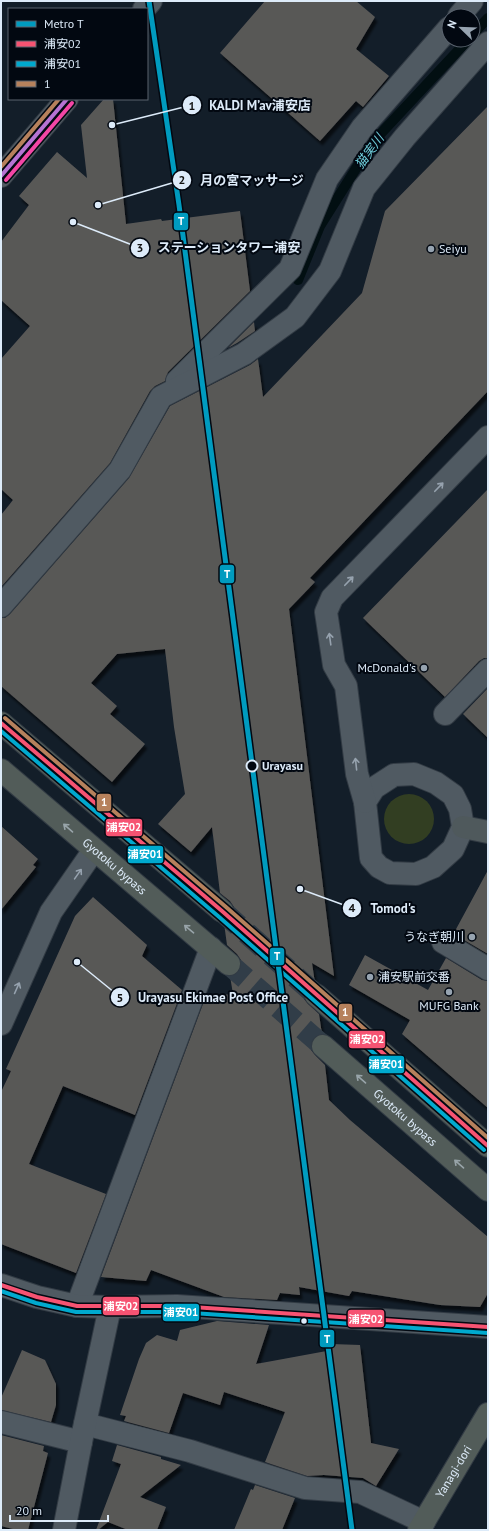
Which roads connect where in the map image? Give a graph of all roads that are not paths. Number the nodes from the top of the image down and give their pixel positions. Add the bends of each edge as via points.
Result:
1 (441, 37) edge
2 (488, 43) edge
3 (66, 100) edge
4 (1, 176) edge
5 (161, 397) junction
6 (488, 437) edge
7 (1, 606) edge
8 (488, 670) edge
9 (445, 714) dead end
10 (1, 723) edge
11 (1, 770) edge
12 (365, 802) junction
13 (463, 827) junction
14 (488, 832) edge
15 (94, 850) junction
16 (222, 912) tunnel mouth
17 (443, 942) dead end
18 (211, 948) junction
19 (229, 964) tunnel mouth
20 (488, 969) edge
21 (316, 995) tunnel mouth
22 (1, 1024) edge
23 (323, 1046) tunnel mouth
24 (488, 1146) edge
25 (488, 1190) edge
26 (1, 1285) edge
27 (77, 1306) junction
28 (110, 1307) junction
29 (488, 1327) edge
30 (488, 1414) edge
31 (1, 1422) edge
32 (83, 1433) junction
33 (421, 1526) edge
34 (64, 1530) edge

1 - 5 street via 362,128 327,179 290,269
2 - 5 street via 364,188 330,271 295,317 244,354
3 - 4 street
5 - 7 street via 120,470
12 -> 6 street via 357,774 346,686 334,665 326,612 332,598
8 - 9 street
10 - 16 main road
15 -> 11 main road, Gyotoku bypass
12 - 13 street via 374,788 394,775 414,774 436,783 453,795 460,809
12 - 13 street via 371,858 379,867 390,873 416,874 433,867 453,849
13 - 14 main road
18 -> 15 main road, Gyotoku bypass
22 -> 15 street via 51,912
17 - 20 street
18 - 19 main road, Gyotoku bypass
18 - 27 street
21 - 24 main road
25 -> 23 main road, Gyotoku bypass
26 - 27 street
27 - 28 street
28 - 29 street via 177,1306
28 - 32 street
30 - 33 main road, Yanagi-dori
31 - 32 street
32 - 33 street via 190,1451 305,1488 360,1492
32 - 34 street

